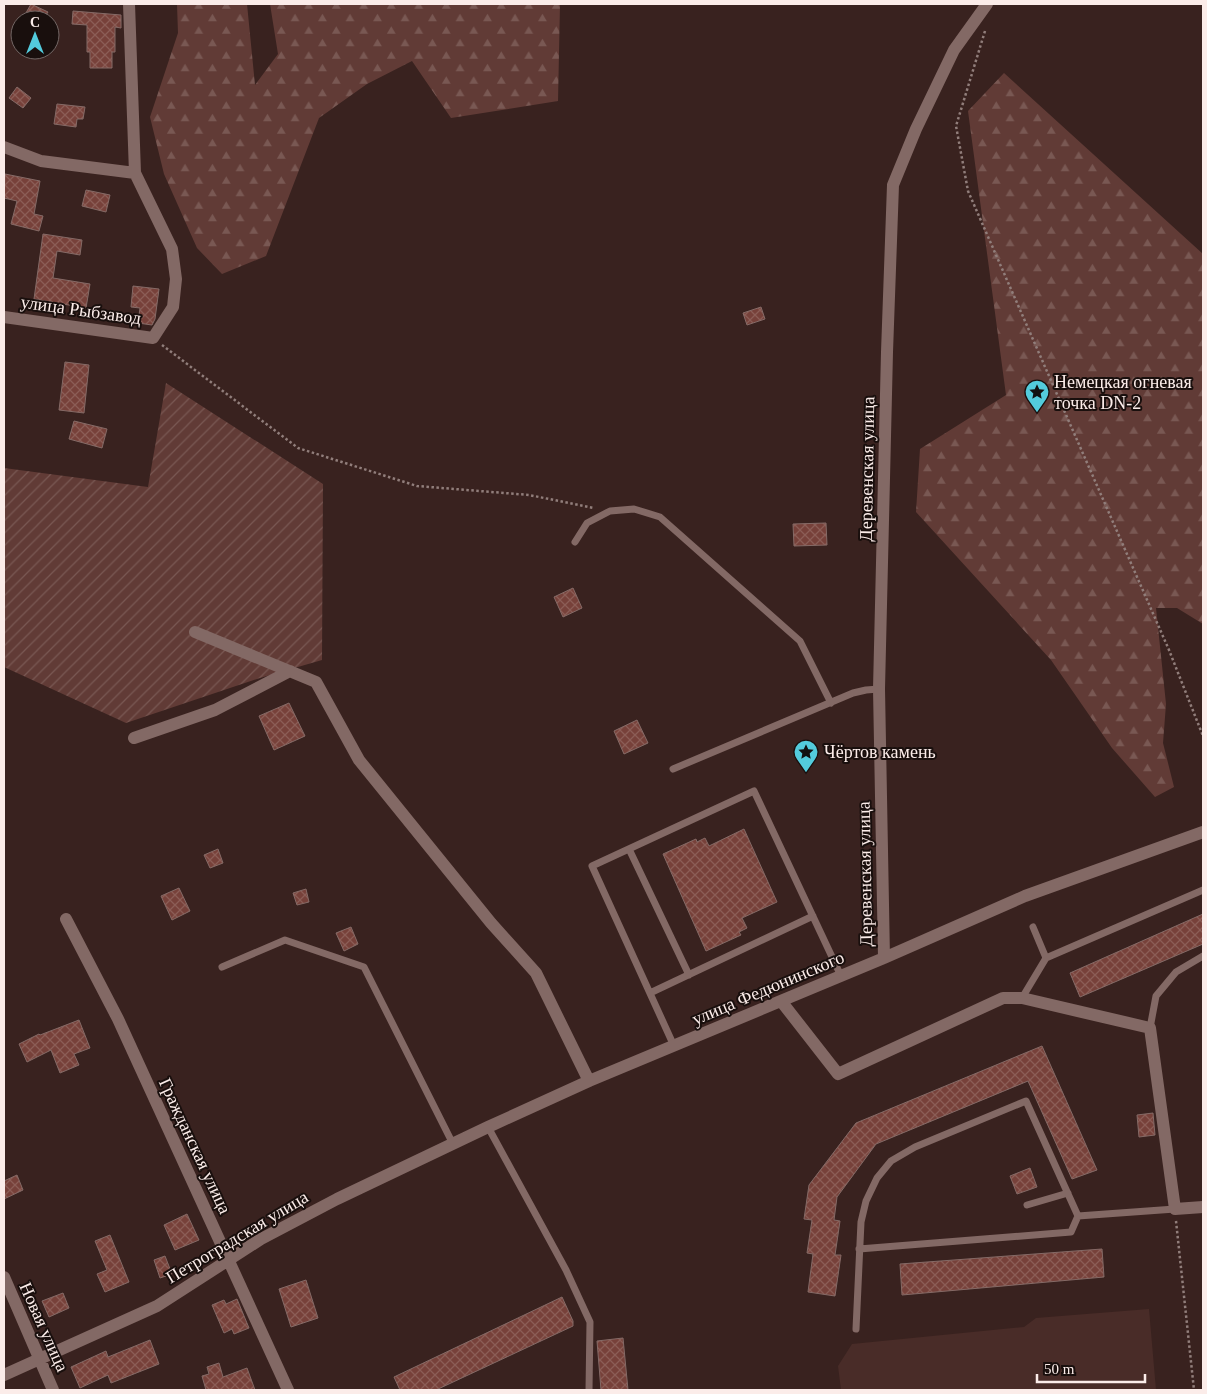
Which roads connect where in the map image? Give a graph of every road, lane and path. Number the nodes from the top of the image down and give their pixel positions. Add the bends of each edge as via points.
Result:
1 (128, 4) edge
2 (987, 4) edge
3 (986, 30) dead end
4 (4, 147) edge
5 (135, 173) junction
6 (4, 317) edge
7 (153, 338) junction
8 (610, 511) junction
9 (575, 542) dead end
10 (194, 632) dead end
11 (290, 671) junction
12 (879, 689) junction
13 (831, 702) junction
14 (1203, 736) edge
15 (134, 738) dead end
16 (673, 769) dead end
17 (1203, 832) edge
18 (630, 849) junction
19 (1203, 890) edge
20 (813, 916) junction
21 (66, 919) dead end
22 (1033, 927) dead end
23 (1203, 956) edge
24 (884, 958) junction
25 (1046, 958) junction
26 (222, 967) dead end
27 (689, 975) junction
28 (841, 976) junction
29 (650, 993) junction
30 (1022, 998) junction
31 (781, 1001) junction
32 (1150, 1028) junction
33 (674, 1046) junction
34 (589, 1081) junction
35 (488, 1127) junction
36 (453, 1144) junction
37 (1068, 1193) junction
38 (1027, 1205) dead end
39 (1203, 1207) edge
40 (1175, 1209) junction
41 (1078, 1216) junction
42 (859, 1249) junction
43 (228, 1260) junction
44 (4, 1277) edge
45 (856, 1329) dead end
46 (40, 1359) junction
47 (4, 1375) edge
48 (53, 1390) edge
49 (288, 1390) edge
50 (589, 1390) edge
51 (1194, 1390) edge

1 - 5 street, улица Рыбзавод
2 - 12 street, Деревенская улица via 954,50 893,185
3 - 14 path via 956,126 968,191 1169,650
4 - 5 street via 41,161
5 - 7 street, улица Рыбзавод via 172,249 176,279 173,307
6 - 7 street, улица Рыбзавод
7 - 8 path via 298,448 417,486 529,495
8 - 9 lane via 587,523
8 - 13 lane via 634,509 660,518 800,641
10 - 11 street
11 - 15 street via 215,710
11 - 34 street via 316,682 359,760 491,923 536,973
12 - 13 lane via 853,693
12 - 24 street, Деревенская улица
13 - 16 lane
17 - 24 street, улица Федюнинского via 1025,896
18 - 20 lane via 754,791
18 - 27 lane
18 - 29 lane via 592,866
19 - 25 lane
20 - 27 lane
20 - 28 lane
21 - 43 street, Гражданская улица via 118,1019
22 - 25 lane
23 - 32 lane via 1176,972 1156,996
24 - 28 street, улица Федюнинского
25 - 30 lane
26 - 36 lane via 285,940 364,967
27 - 29 lane
28 - 31 street, улица Федюнинского
29 - 33 lane
30 - 31 street via 1003,998 838,1074
30 - 32 street
31 - 33 street, улица Федюнинского
32 - 40 street
33 - 34 street, улица Федюнинского
34 - 35 street, улица Федюнинского
35 - 36 street, Петроградская улица
35 - 50 lane via 566,1270 590,1322
36 - 43 street, Петроградская улица via 337,1199
37 - 38 lane
37 - 41 lane
37 - 42 lane via 1026,1101 915,1147 891,1161 866,1201
39 - 40 street
40 - 41 lane
40 - 51 path
41 - 42 lane via 1072,1232
42 - 45 lane
43 - 46 street, Петроградская улица via 156,1306
43 - 49 street, Гражданская улица
44 - 46 street, Новая улица
46 - 47 street, Петроградская улица
46 - 48 street, Новая улица

